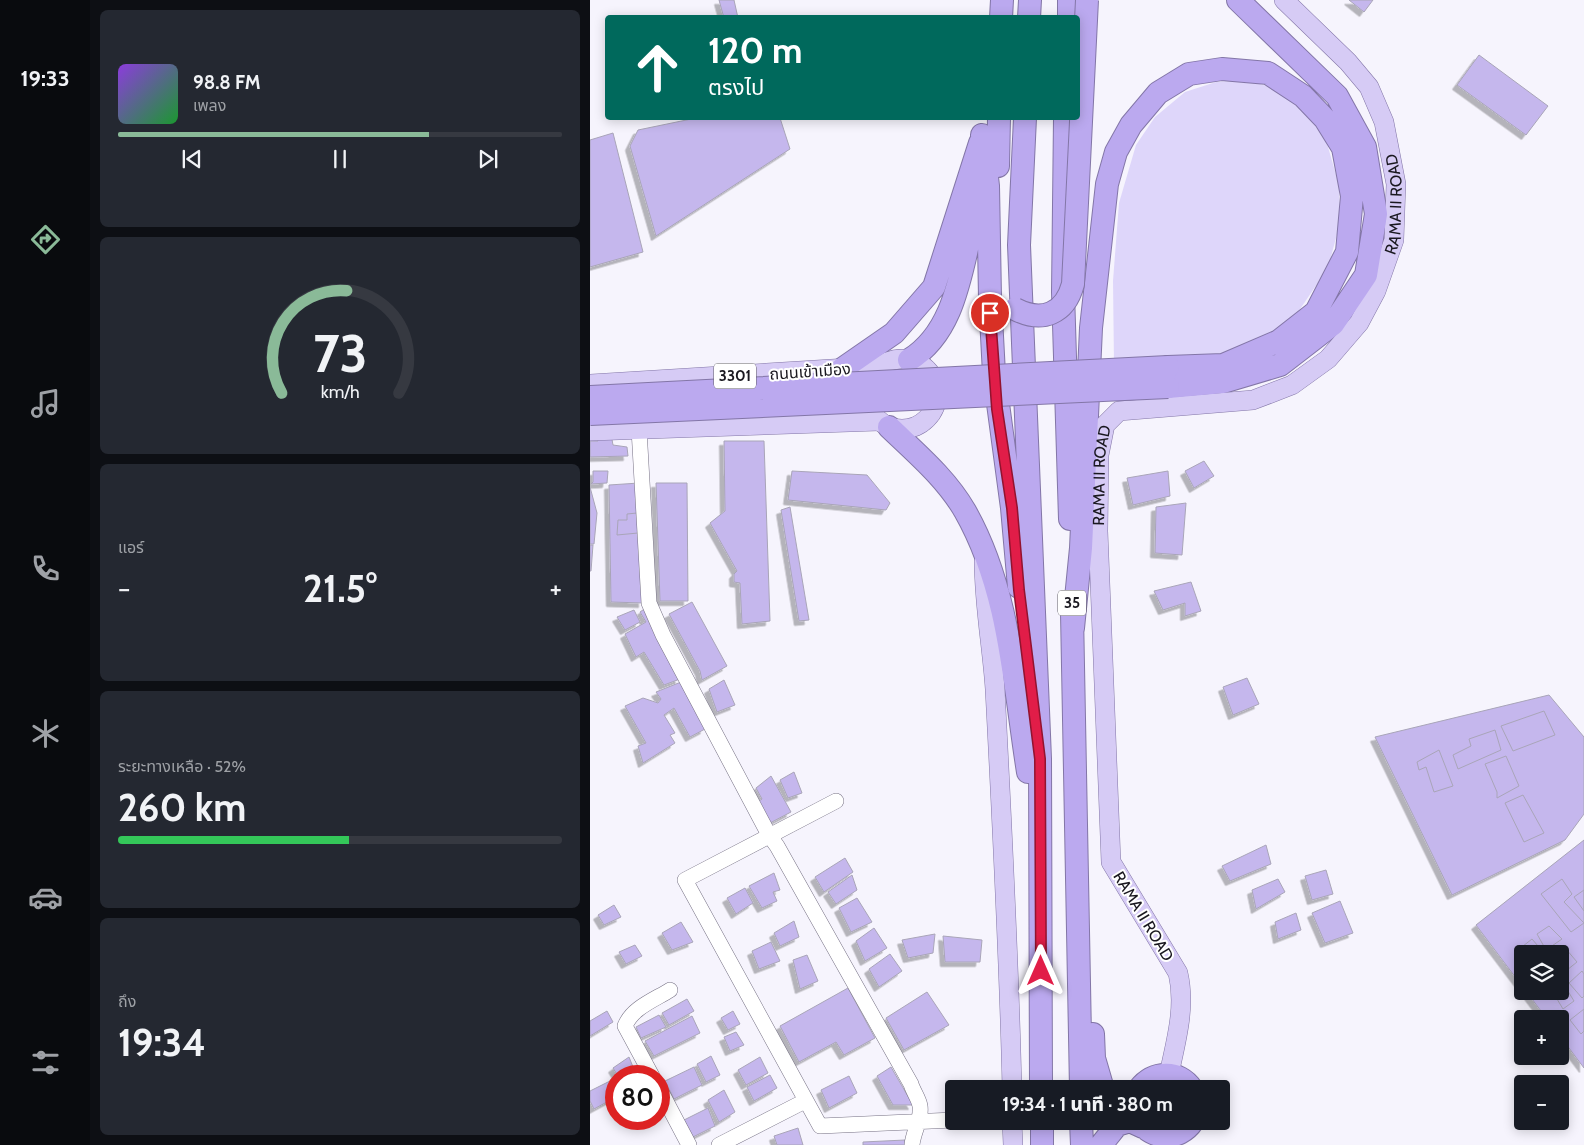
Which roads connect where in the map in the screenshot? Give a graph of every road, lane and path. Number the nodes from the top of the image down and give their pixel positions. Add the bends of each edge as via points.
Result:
1 (991, 0) edge
2 (1002, 0) edge
3 (1030, 0) edge
4 (1069, 0) edge
5 (1087, 0) edge
6 (1238, 0) edge
7 (1284, 0) edge
8 (990, 15) edge
9 (1001, 15) edge
10 (1029, 15) edge
11 (1068, 15) edge
12 (999, 120) edge
13 (1025, 120) edge
14 (1064, 120) edge
15 (983, 126) edge
16 (909, 360) junction
17 (880, 366) junction
18 (842, 369) junction
19 (994, 374) junction
20 (932, 377) junction
21 (1168, 377) junction
22 (590, 384) edge
23 (590, 397) edge
24 (996, 398) junction
25 (936, 401) junction
26 (590, 414) edge
27 (884, 424) junction
28 (639, 429) junction
29 (590, 431) edge
30 (983, 553) junction
31 (1073, 628) junction
32 (1073, 757) junction
33 (1040, 759) junction
34 (836, 802) dead end
35 (769, 835) junction
36 (1040, 852) junction
37 (1076, 892) junction
38 (670, 990) dead end
39 (646, 1065) edge
40 (1169, 1074) junction
41 (1012, 1080) edge
42 (1041, 1080) edge
43 (1080, 1080) edge
44 (1100, 1080) edge
45 (1148, 1080) edge
46 (1183, 1080) edge
47 (805, 1101) junction
48 (670, 1109) edge
49 (945, 1120) edge
50 (918, 1122) junction
51 (1012, 1130) edge
52 (1042, 1130) edge
53 (1081, 1130) edge
54 (1146, 1132) edge
55 (1187, 1132) edge
56 (689, 1145) edge
57 (719, 1145) edge
58 (912, 1145) edge
59 (1013, 1145) edge
60 (1042, 1145) edge
61 (1082, 1145) edge
62 (1101, 1145) edge

1 - 8 highway
2 - 9 highway
3 - 10 highway
4 - 11 highway
5 - 12 highway, bridge via 1073,284 1069,298 1055,312 1045,315 1025,314 1014,309 998,289
6 - 21 highway via 1337,96 1365,147 1376,214 1366,275 1333,324 1280,366 1223,382
7 - 40 main road, RAMA II ROAD / 35 via 1348,62 1368,87 1384,122 1396,184 1394,240 1376,291 1359,323 1328,359 1292,385 1253,400 1119,412 1105,425 1099,455 1098,531 1111,862 1178,973 1182,988 1180,1025
13 - 33 highway, 35 via 1019,244
14 - 31 highway, RAMA II ROAD / 35 via 1063,292
15 - 16 highway via 978,198 959,284 943,326 923,352
15 - 18 highway via 934,287 894,333
15 - 19 highway
16 - 17 main road, ถนนเข้าเมือง via 891,361
16 - 20 main road via 925,368
17 - 18 main road, ถนนเข้าเมือง / 3301
17 - 27 main road, ถนนเข้าเมือง via 868,383 866,394 872,413
18 - 22 main road, ถนนเข้าเมือง / 3301
19 - 20 highway
19 - 24 highway
20 - 25 main road
21 - 23 highway, bridge
21 - 26 highway, bridge
21 - 31 highway via 1223,365 1279,341 1316,312 1347,252 1352,196 1343,148 1325,119 1303,96 1268,73 1222,69 1189,74 1158,93 1131,125 1116,152 1108,184 1091,328 1082,530
24 - 25 highway
24 - 33 highway via 1012,508
25 - 27 main road via 932,412 913,427 901,429
27 - 28 main road
27 - 30 highway via 935,471 965,511
28 - 29 main road
28 - 35 street via 649,603
30 - 36 highway via 1003,606
30 - 41 main road via 1000,781
31 - 32 highway, RAMA II ROAD / 35
32 - 33 highway
32 - 37 highway, RAMA II ROAD / 35
33 - 36 highway, 35
34 - 35 street
35 - 47 street via 685,880
35 - 50 street via 910,1084 920,1107
36 - 42 highway, 35
37 - 43 highway, RAMA II ROAD / 35
37 - 44 highway via 1090,958 1094,1058
38 - 39 street via 628,1017 625,1026
40 - 45 highway
40 - 46 highway
47 - 50 street via 820,1126
47 - 57 street
48 - 56 street
49 - 50 street
50 - 58 street
51 - 59 main road
52 - 60 highway
53 - 61 highway
54 - 55 highway via 1168,1136
54 - 62 highway via 1130,1122 1117,1125

